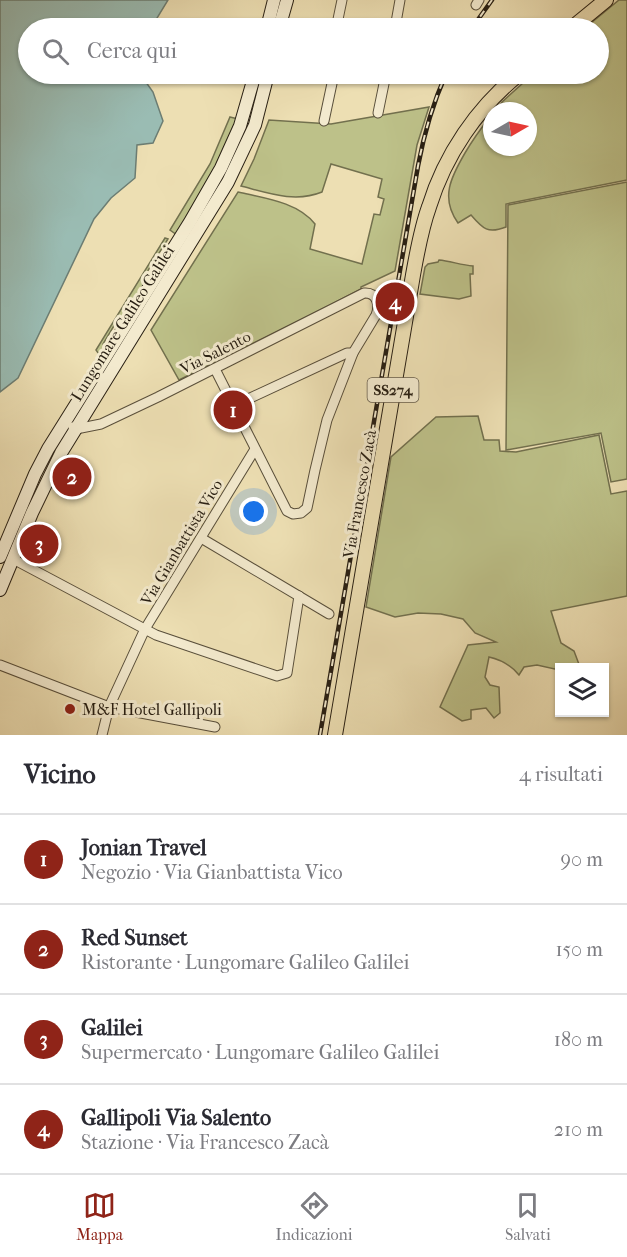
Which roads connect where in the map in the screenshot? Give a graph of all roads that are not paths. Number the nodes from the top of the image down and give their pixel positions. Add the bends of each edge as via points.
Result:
1 (274, 0) edge
2 (287, 0) edge
3 (342, 0) edge
4 (400, 0) edge
5 (606, 0) edge
6 (270, 18) edge
7 (282, 18) edge
8 (338, 18) edge
9 (397, 18) edge
10 (584, 18) edge
11 (252, 84) edge
12 (265, 84) edge
13 (332, 84) edge
14 (384, 84) edge
15 (509, 84) edge
16 (378, 113) dead end
17 (324, 121) dead end
18 (353, 353) junction
19 (215, 369) junction
20 (233, 406) junction
21 (70, 425) junction
22 (255, 449) junction
23 (201, 538) junction
24 (5, 556) edge
25 (0, 590) edge
26 (299, 596) junction
27 (329, 614) dead end
28 (145, 629) junction
29 (0, 665) edge
30 (109, 707) junction
31 (215, 728) dead end
32 (102, 735) edge
33 (335, 735) edge

1 - 6 main road
2 - 7 main road
3 - 8 street
4 - 9 street
5 - 10 main road
11 - 21 main road, Lungomare Galileo Galilei via 240,126 221,168
12 - 21 main road, Lungomare Galileo Galilei via 255,125 228,182
13 - 17 street
14 - 16 street
15 - 33 main road, Via Francesco Zacà / SS274 via 486,106 449,158 424,225
18 - 19 street, Via Salento via 378,312 375,297 369,293
18 - 20 street
18 - 22 street via 327,420 307,508 301,513 287,511
19 - 20 street
19 - 21 street, Via Salento via 101,424
20 - 22 street
21 - 24 main road, Lungomare Galileo Galilei via 35,474
22 - 23 street, Via Gianbattista Vico
23 - 26 street
23 - 28 street, Via Gianbattista Vico
24 - 25 main road, Lungomare Galileo Galilei
24 - 28 street
26 - 27 street
26 - 28 street via 287,673 278,676
28 - 30 street, Via Gianbattista Vico
29 - 30 street
30 - 31 street
30 - 32 street, Via Gianbattista Vico

